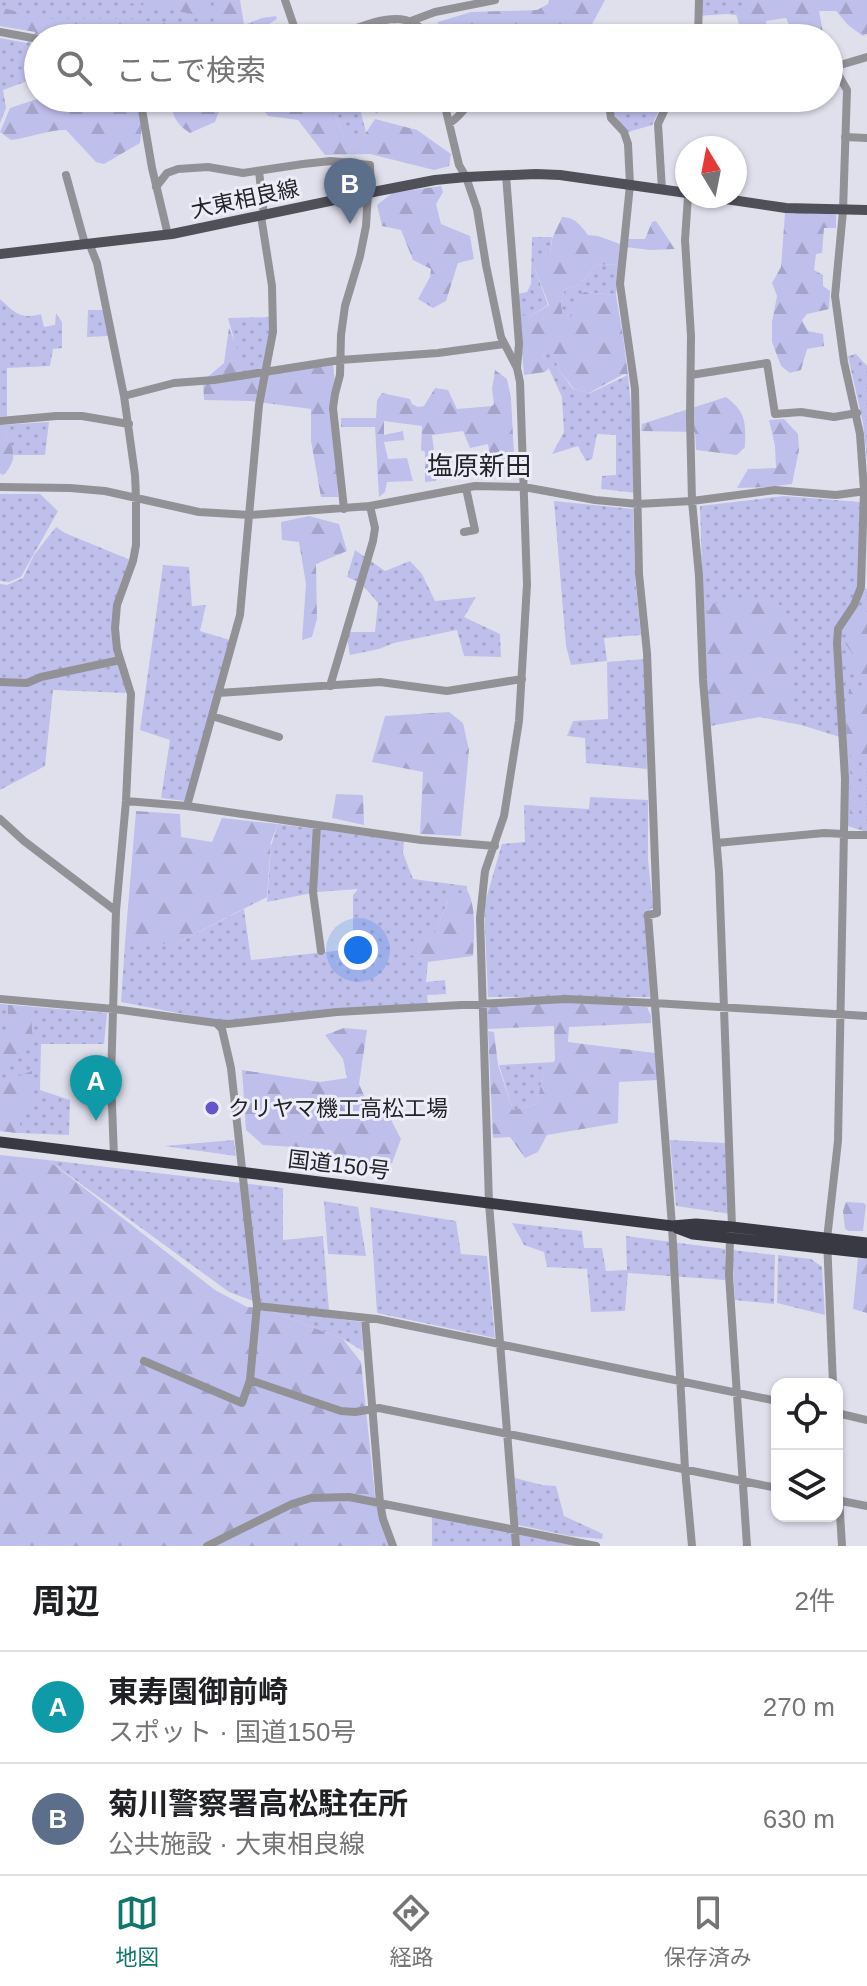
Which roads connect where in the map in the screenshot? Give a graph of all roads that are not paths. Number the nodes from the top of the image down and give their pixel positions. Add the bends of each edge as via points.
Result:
1 (285, 0) edge
2 (435, 0) edge
3 (495, 0) edge
4 (699, 0) edge
5 (437, 12) junction
6 (411, 21) junction
7 (293, 24) edge
8 (373, 24) edge
9 (416, 24) edge
10 (698, 24) edge
11 (0, 32) edge
12 (24, 36) edge
13 (867, 57) edge
14 (843, 65) edge
15 (843, 84) edge
16 (143, 112) edge
17 (446, 112) edge
18 (461, 112) edge
19 (610, 112) edge
20 (664, 112) edge
21 (449, 123) junction
22 (845, 137) junction
23 (867, 138) edge
24 (259, 171) junction
25 (66, 175) dead end
26 (506, 175) junction
27 (466, 177) junction
28 (630, 185) junction
29 (156, 187) junction
30 (662, 190) junction
31 (675, 192) edge
32 (370, 193) junction
33 (747, 202) edge
34 (687, 208) edge
35 (867, 210) edge
36 (843, 211) junction
37 (262, 216) junction
38 (168, 235) junction
39 (87, 244) junction
40 (0, 254) edge
41 (504, 344) junction
42 (340, 360) junction
43 (517, 368) junction
44 (265, 372) junction
45 (691, 375) junction
46 (124, 396) junction
47 (857, 413) junction
48 (0, 421) edge
49 (129, 424) junction
50 (0, 487) edge
51 (524, 487) junction
52 (466, 488) junction
53 (866, 491) edge
54 (136, 498) junction
55 (692, 501) junction
56 (638, 504) junction
57 (370, 506) junction
58 (344, 509) junction
59 (250, 515) junction
60 (464, 532) dead end
61 (864, 588) edge
62 (120, 660) junction
63 (522, 679) junction
64 (0, 682) edge
65 (330, 686) junction
66 (218, 693) junction
67 (212, 716) junction
68 (279, 737) dead end
69 (126, 801) junction
70 (187, 806) junction
71 (0, 819) edge
72 (317, 825) junction
73 (844, 835) junction
74 (867, 835) edge
75 (717, 843) junction
76 (495, 846) junction
77 (116, 911) junction
78 (321, 951) dead end
79 (0, 999) edge
80 (483, 1003) junction
81 (654, 1003) junction
82 (724, 1007) junction
83 (114, 1009) junction
84 (840, 1014) junction
85 (867, 1016) edge
86 (216, 1023) junction
87 (0, 1142) edge
88 (114, 1157) junction
89 (243, 1173) junction
90 (489, 1203) junction
91 (672, 1226) junction
92 (731, 1233) junction
93 (827, 1243) junction
94 (867, 1243) edge
95 (867, 1253) edge
96 (257, 1306) junction
97 (365, 1318) junction
98 (500, 1344) junction
99 (144, 1361) dead end
100 (833, 1378) edge
101 (250, 1380) junction
102 (680, 1380) junction
103 (735, 1392) junction
104 (771, 1400) edge
105 (374, 1409) junction
106 (843, 1414) edge
107 (867, 1420) edge
108 (506, 1433) junction
109 (685, 1469) junction
110 (741, 1480) junction
111 (771, 1487) edge
112 (843, 1501) edge
113 (380, 1503) junction
114 (867, 1506) edge
115 (840, 1522) edge
116 (515, 1530) junction
117 (207, 1546) edge
118 (393, 1546) edge
119 (516, 1546) edge
120 (596, 1546) edge
121 (692, 1546) edge
122 (747, 1546) edge
123 (842, 1546) edge

1 - 7 street
2 - 5 street
3 - 5 street
4 - 10 street
5 - 6 street
6 - 8 street via 401,17
6 - 9 street
11 - 12 street
13 - 14 street
15 - 22 street
16 - 29 street
17 - 21 street
18 - 21 street
19 - 28 street via 628,144
20 - 30 street via 658,124
21 - 27 street
22 - 23 street
22 - 36 street
24 - 29 street via 178,169
24 - 32 street via 331,161 370,165
24 - 37 street
25 - 39 street
26 - 27 main road, 大東相良線
26 - 28 main road, 大東相良線 via 560,175
26 - 43 street
27 - 32 main road, 大東相良線
27 - 41 street
28 - 30 main road, 大東相良線
28 - 56 street via 620,284 635,389
29 - 38 street
30 - 31 main road, 大東相良線
32 - 37 main road, 大東相良線
32 - 42 street via 345,306
33 - 36 main road
34 - 45 street
35 - 36 main road
36 - 47 street via 835,296
37 - 38 main road, 大東相良線
37 - 44 street via 273,332
38 - 39 main road, 大東相良線
39 - 40 main road, 大東相良線
39 - 46 street via 97,263
41 - 42 street
41 - 43 street
42 - 44 street
42 - 58 street via 333,408
43 - 51 street
44 - 46 street via 174,383
44 - 59 street
45 - 47 street via 767,363 775,414
45 - 55 street
46 - 49 street
47 - 53 street
48 - 49 street via 69,416
49 - 54 street
50 - 54 street via 70,488
51 - 52 street
51 - 56 street
51 - 63 street via 527,584
52 - 57 street
52 - 60 street via 475,530
53 - 55 street via 836,495 775,490
53 - 61 street
54 - 59 street via 199,512
54 - 62 street via 136,545 117,605
55 - 56 street
55 - 75 street
56 - 81 street via 657,913 648,915
57 - 58 street
57 - 65 street via 373,541
58 - 59 street
59 - 66 street via 240,615
61 - 73 street via 838,629
62 - 64 street via 27,683
62 - 69 street via 131,694
63 - 65 street via 447,691 380,682
63 - 76 street via 508,797
65 - 66 street
66 - 67 street
67 - 68 street
67 - 70 street
69 - 70 street
69 - 77 street
70 - 72 street
71 - 77 street
72 - 76 street
72 - 78 street via 313,892
73 - 74 street
73 - 75 street
73 - 84 street
75 - 82 street
76 - 80 street via 480,905
77 - 83 street
79 - 83 street
80 - 81 street
80 - 86 street
80 - 90 street
81 - 82 street
81 - 91 street
82 - 84 street
82 - 92 street
83 - 86 street
83 - 88 street
84 - 85 street
84 - 93 street via 838,1141
86 - 89 street via 231,1068
87 - 88 highway, 国道150号
88 - 89 highway, 国道150号
89 - 90 highway, 国道150号
89 - 96 street
90 - 91 highway, 国道150号
90 - 98 street
91 - 92 highway, 国道150号 via 693,1234
91 - 102 street
92 - 93 highway, 国道150号
92 - 103 street
93 - 94 highway, 国道150号
93 - 95 highway, 国道150号
93 - 100 street
96 - 97 street
96 - 101 street
97 - 98 street
97 - 105 street
98 - 102 street
98 - 108 street
99 - 101 street via 242,1403
101 - 105 street via 341,1411
102 - 103 street
102 - 109 street
103 - 104 street
103 - 110 street
105 - 108 street
105 - 113 street
106 - 107 street
108 - 109 street
108 - 116 street
109 - 110 street
109 - 121 street
110 - 111 street
110 - 122 street
112 - 114 street
113 - 116 street
113 - 117 street via 311,1498
113 - 118 street
115 - 123 street
116 - 119 street
116 - 120 street

